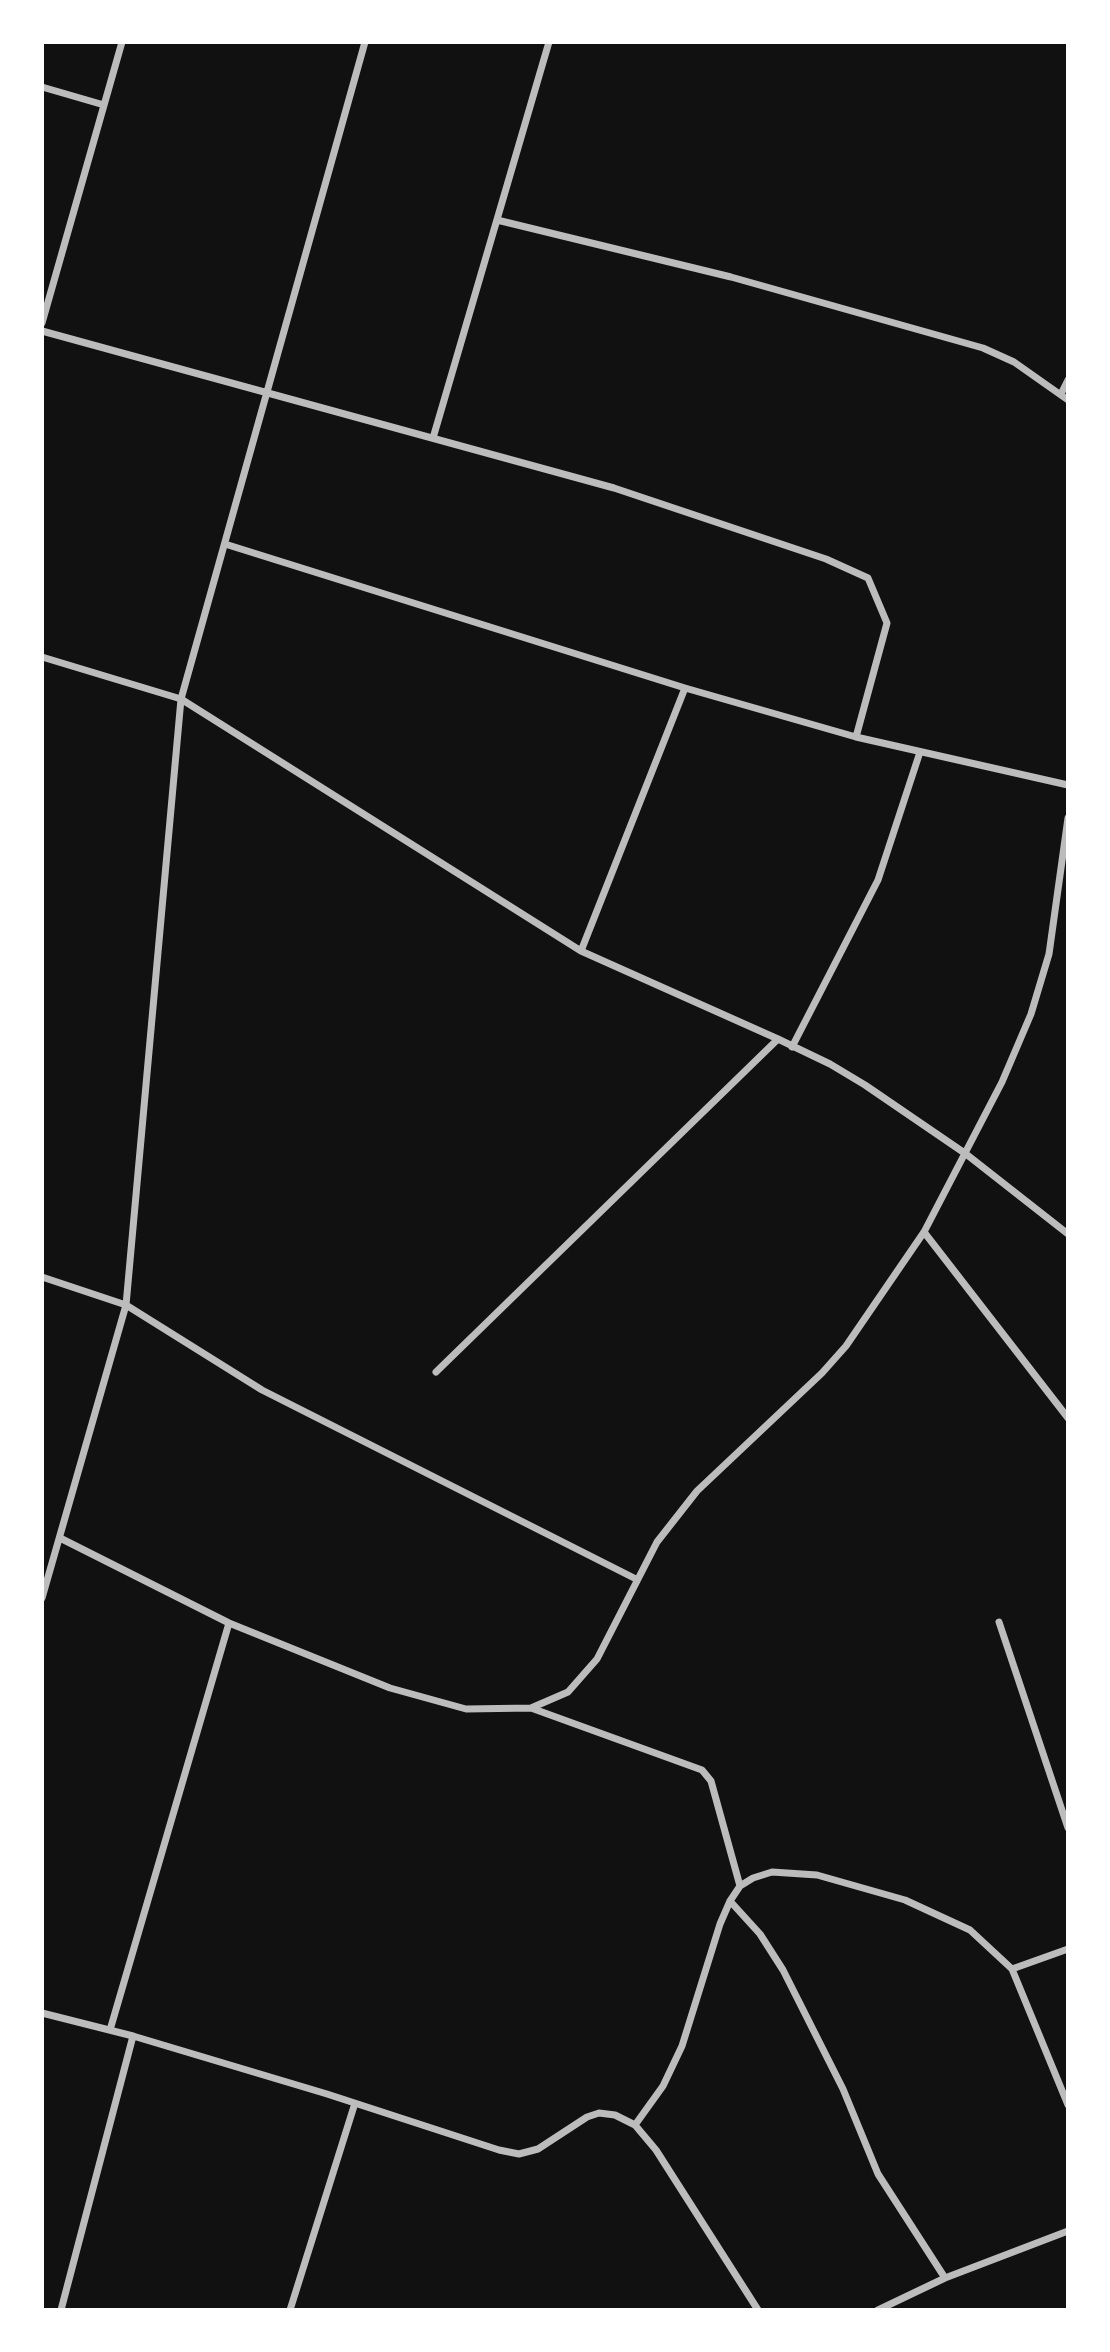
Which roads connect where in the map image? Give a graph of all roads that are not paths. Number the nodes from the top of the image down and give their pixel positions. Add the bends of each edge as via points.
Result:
1 (122, 42) edge
2 (365, 42) edge
3 (549, 42) edge
4 (42, 87) edge
5 (104, 105) junction
6 (497, 220) junction
7 (42, 323) edge
8 (42, 331) edge
9 (1068, 380) edge
10 (267, 393) junction
11 (1061, 394) junction
12 (1068, 400) edge
13 (433, 438) junction
14 (225, 544) junction
15 (42, 657) edge
16 (685, 688) junction
17 (181, 699) junction
18 (856, 737) junction
19 (920, 752) junction
20 (1068, 785) edge
21 (1068, 818) edge
22 (582, 951) junction
23 (778, 1039) junction
24 (792, 1047) junction
25 (966, 1154) junction
26 (925, 1232) junction
27 (1068, 1234) edge
28 (42, 1277) edge
29 (126, 1306) junction
30 (436, 1372) dead end
31 (1068, 1418) edge
32 (60, 1538) junction
33 (636, 1579) junction
34 (42, 1598) edge
35 (999, 1622) dead end
36 (229, 1623) junction
37 (531, 1708) junction
38 (1068, 1828) edge
39 (740, 1886) junction
40 (730, 1901) junction
41 (1068, 1949) edge
42 (1012, 1969) junction
43 (42, 2013) edge
44 (110, 2030) junction
45 (133, 2036) junction
46 (355, 2103) junction
47 (1068, 2105) edge
48 (635, 2125) junction
49 (1068, 2231) edge
50 (945, 2278) junction
51 (892, 2306) edge
52 (61, 2310) edge
53 (290, 2310) edge
54 (758, 2310) edge
55 (878, 2310) edge

1 - 5 street
2 - 10 street
3 - 6 street
4 - 5 street
5 - 7 street
6 - 11 street via 731,277 983,348 1014,362
6 - 13 street
8 - 10 street
9 - 11 street
10 - 13 street
10 - 14 street
11 - 12 street
13 - 18 street via 614,488 826,559 868,579 887,622
14 - 16 street
14 - 17 street
15 - 17 street
16 - 18 street
16 - 22 street
17 - 22 street
17 - 29 street
18 - 19 street
19 - 20 street
19 - 24 street via 878,880
21 - 25 street via 1049,954 1031,1014
22 - 23 street
23 - 24 street
23 - 30 street
24 - 25 street via 865,1085
25 - 26 street
25 - 27 street
26 - 31 street
26 - 33 street via 846,1346 697,1491 657,1542
28 - 29 street
29 - 32 street
29 - 33 street via 262,1390
32 - 34 street
32 - 36 street
33 - 37 street via 597,1659 568,1692
35 - 38 street
36 - 37 street via 390,1688 466,1709
36 - 44 street
37 - 39 street via 702,1770 711,1781
39 - 40 street
39 - 42 street via 772,1872 817,1875 905,1900 970,1930
40 - 48 street via 682,2046 663,2086
40 - 50 street via 760,1934 783,1970 843,2089 878,2174
41 - 42 street
42 - 47 street
43 - 44 street
44 - 45 street
45 - 46 street
45 - 52 street
46 - 48 street via 519,2154 538,2149 599,2113
46 - 53 street
48 - 54 street via 656,2150
49 - 50 street
50 - 51 street
51 - 55 street

